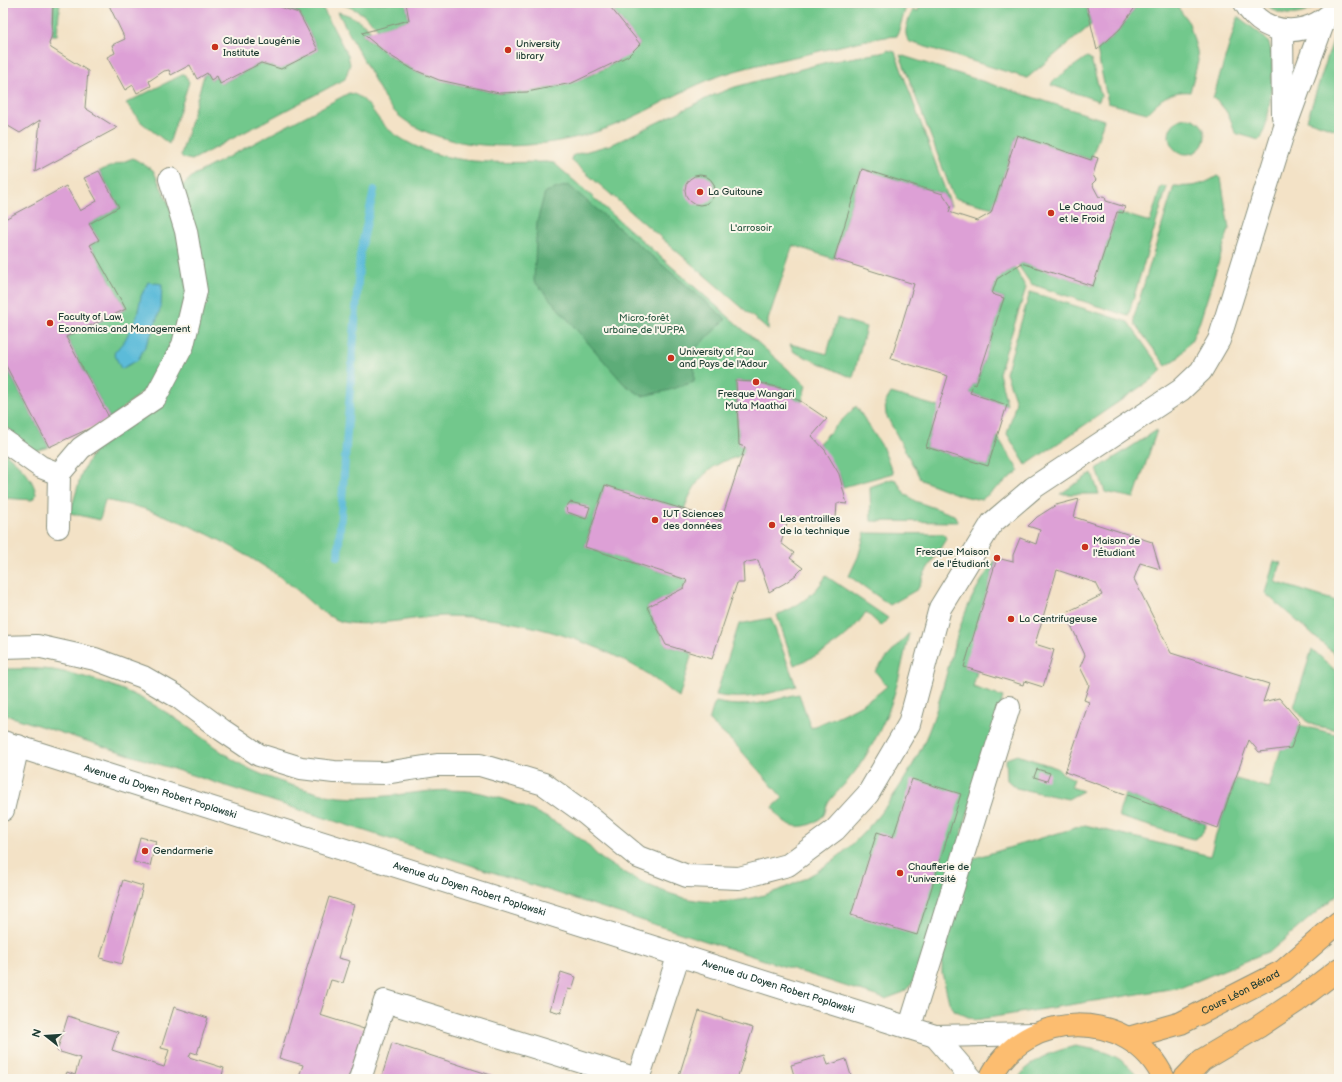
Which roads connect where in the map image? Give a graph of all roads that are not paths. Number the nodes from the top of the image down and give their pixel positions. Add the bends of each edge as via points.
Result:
1 (1244, 3) edge
2 (1332, 17) edge
3 (1282, 30) junction
4 (1284, 130) junction
5 (170, 179) dead end
6 (3, 440) edge
7 (59, 474) junction
8 (58, 527) dead end
9 (3, 647) edge
10 (1009, 706) dead end
11 (10, 744) edge
12 (3, 810) edge
13 (1339, 922) edge
14 (679, 954) junction
15 (1339, 969) edge
16 (910, 1026) junction
17 (1035, 1034) junction
18 (935, 1036) junction
19 (1128, 1038) junction
20 (360, 1079) edge
21 (637, 1079) edge
22 (972, 1079) edge
23 (990, 1079) edge
24 (1164, 1079) edge
25 (1184, 1079) edge

1 - 3 street via 1249,11 1264,23
2 - 3 street via 1310,28
2 - 4 street
3 - 4 street
4 - 9 street via 1219,340 1201,371 1181,390 1034,488 992,522 940,608 909,724 868,794 835,830 788,865 739,878 687,876 638,857 586,814 544,784 480,765 437,765 385,773 334,772 301,768 259,755 178,697 143,677 95,659 37,646
5 - 7 street via 186,231 196,291 183,345 155,398 81,448
6 - 7 street via 41,468
7 - 8 street
10 - 16 street
11 - 12 street
11 - 14 street, Avenue du Doyen Robert Poplawski
13 - 19 main road, Cours Léon Bérard via 1283,971 1181,1023
14 - 16 street, Avenue du Doyen Robert Poplawski
14 - 21 street
15 - 25 main road via 1297,1001 1202,1060
16 - 18 street, Avenue du Doyen Robert Poplawski
17 - 18 street, Avenue du Doyen Robert Poplawski
17 - 19 main road via 1065,1024 1098,1026
17 - 23 main road via 1012,1049
18 - 22 street, Avenue du Doyen Robert Poplawski
19 - 24 main road via 1146,1052
20 - 21 street via 385,1001

